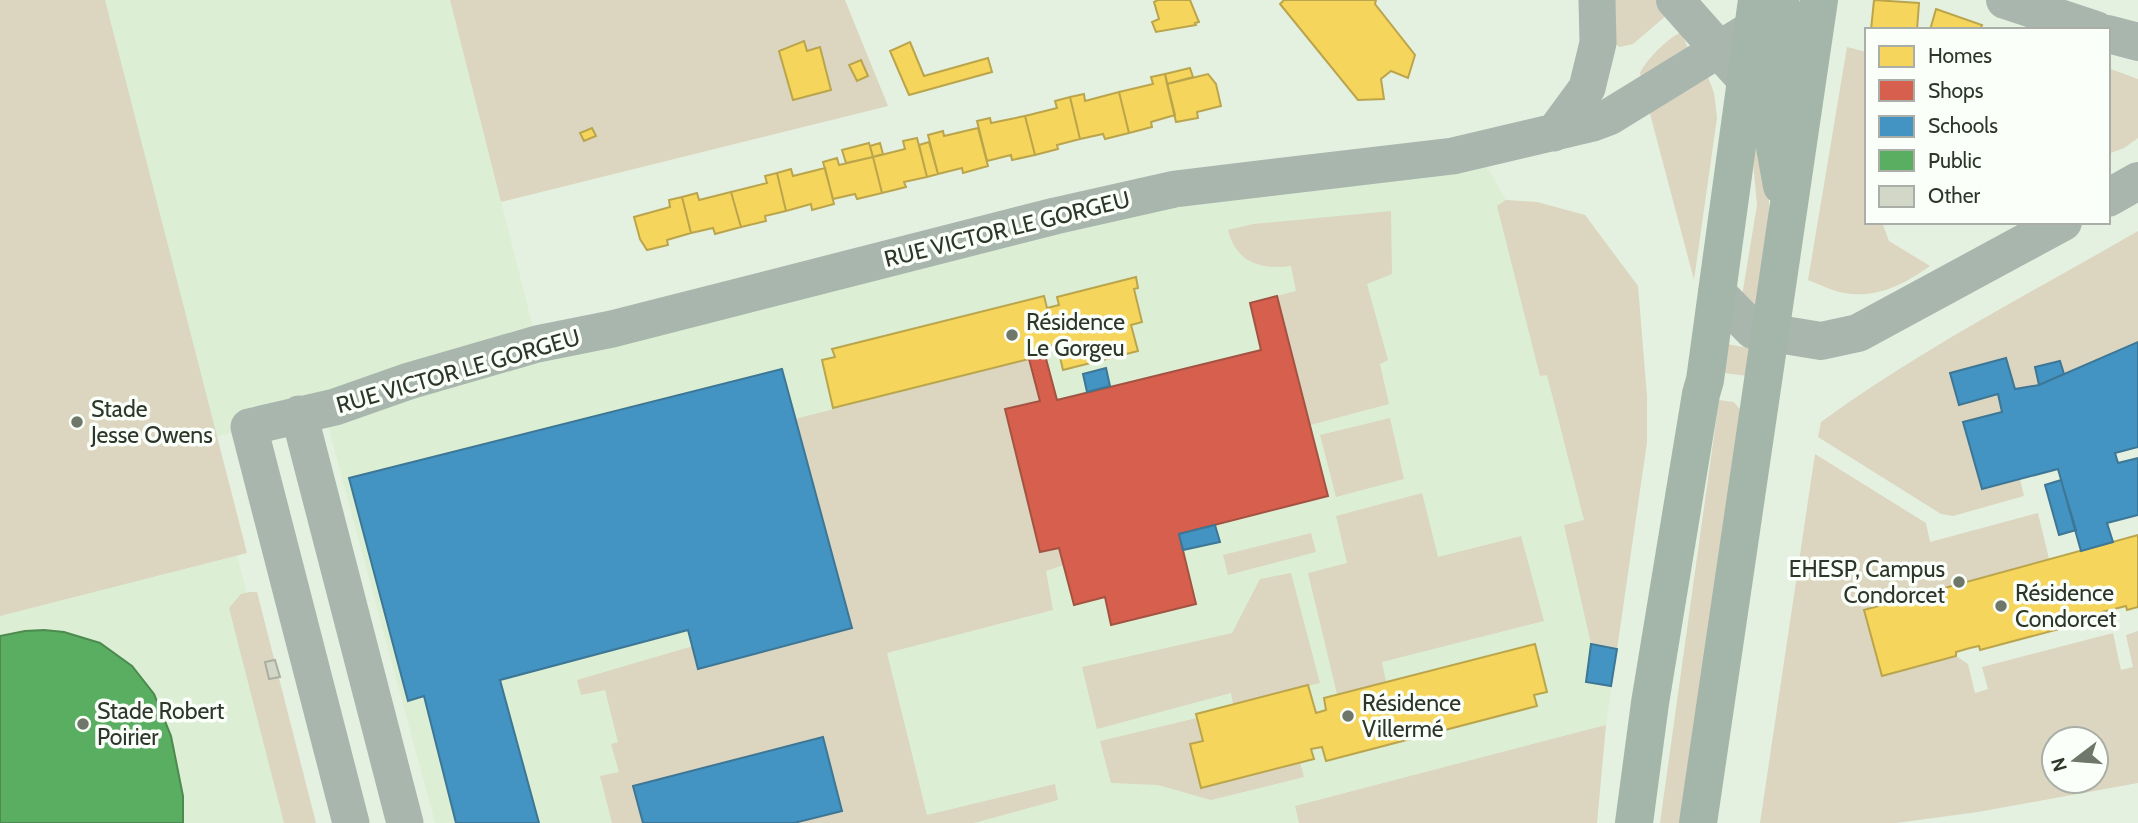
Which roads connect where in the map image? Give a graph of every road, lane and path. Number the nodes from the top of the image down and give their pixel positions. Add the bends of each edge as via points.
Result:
1 (1597, 0) edge
2 (1675, 0) edge
3 (1779, 0) edge
4 (1819, 0) edge
5 (2005, 0) edge
6 (1755, 14) edge
7 (2091, 28) edge
8 (1717, 50) junction
9 (1746, 80) junction
10 (1554, 132) junction
11 (1787, 216) junction
12 (2059, 224) edge
13 (1717, 293) junction
14 (1770, 333) junction
15 (299, 414) junction
16 (351, 823) edge
17 (405, 823) edge
18 (1634, 823) edge
19 (1698, 823) edge

1 - 10 street via 1598,43 1587,88
2 - 8 street
3 - 11 main road via 1771,125
4 - 11 main road
5 - 7 street
6 - 8 street, RUE VICTOR LE GORGEU
6 - 9 main road
8 - 9 street
8 - 10 street, RUE VICTOR LE GORGEU via 1609,117
9 - 13 main road
10 - 15 street, RUE VICTOR LE GORGEU via 1453,156 1148,195 537,344
11 - 14 main road
12 - 14 street via 1858,333 1821,341
13 - 14 street via 1753,330
13 - 18 main road
14 - 19 main road
15 - 16 street, RUE VICTOR LE GORGEU via 249,427
15 - 17 street

